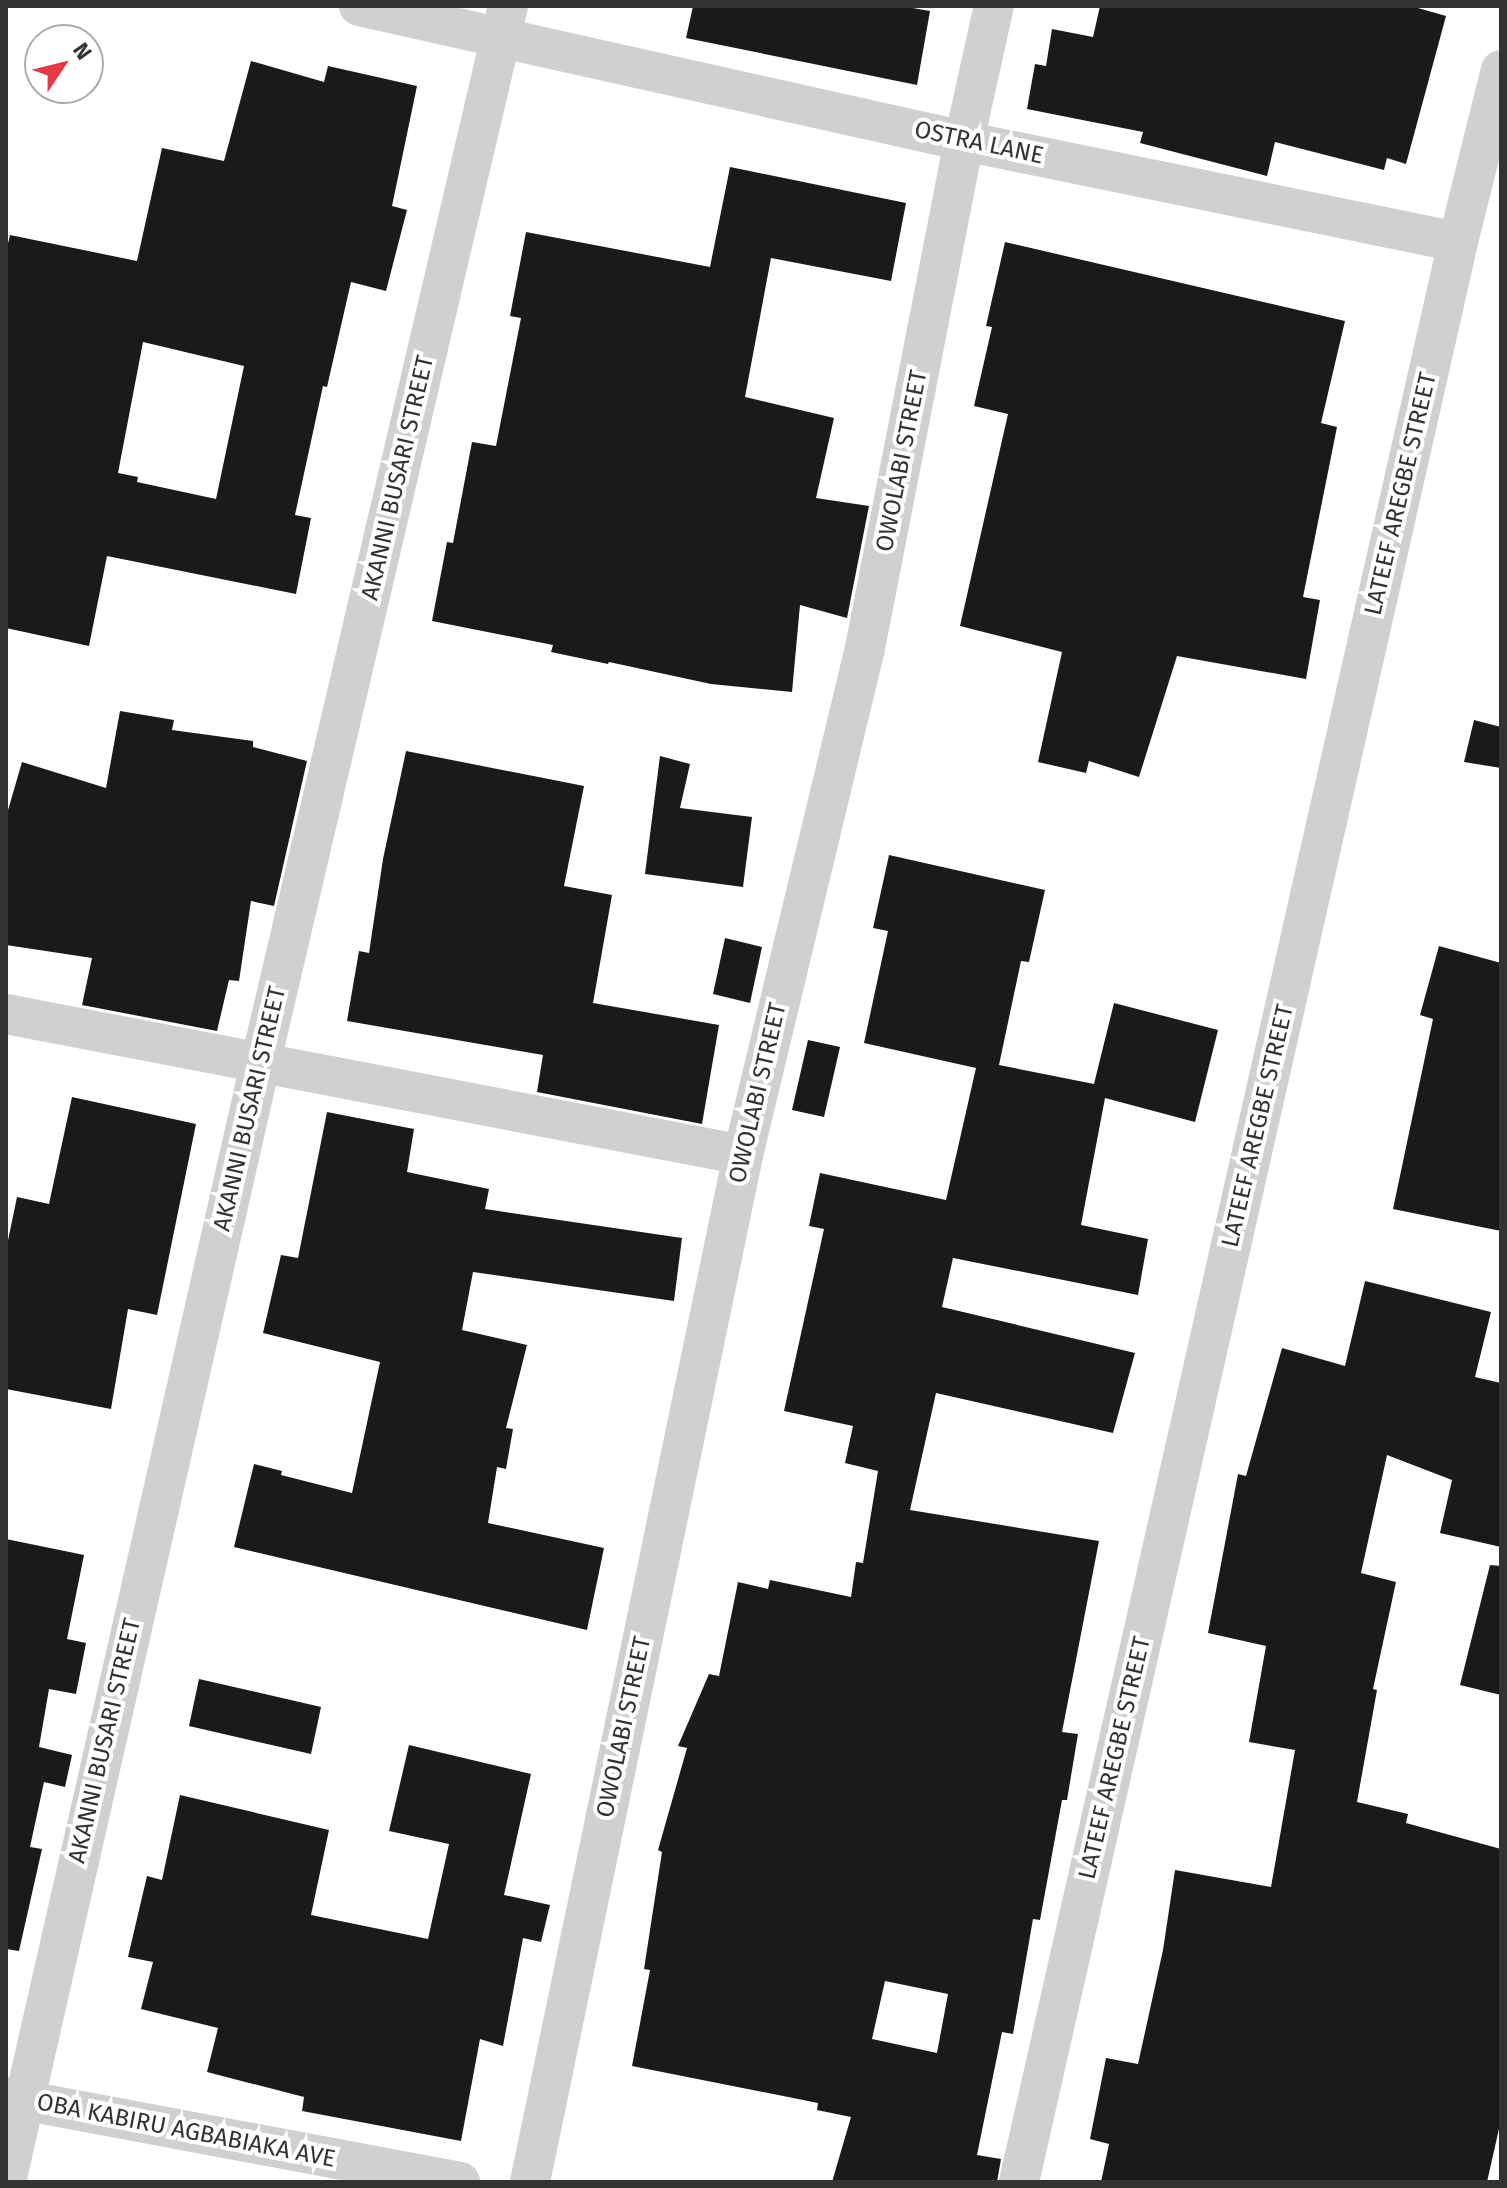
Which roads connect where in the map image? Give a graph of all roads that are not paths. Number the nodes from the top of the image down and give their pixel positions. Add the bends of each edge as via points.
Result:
1 (359, 6) edge
2 (994, 6) edge
3 (504, 22) edge
4 (1501, 70) edge
5 (964, 141) junction
6 (1458, 242) junction
7 (6, 1014) edge
8 (260, 1065) junction
9 (743, 1155) junction
10 (14, 2099) edge
11 (6, 2182) edge
12 (460, 2182) edge
13 (530, 2182) edge
14 (1019, 2182) edge

1 - 3 street, OSTRA LANE
2 - 5 street, OWOLABI STREET
3 - 5 street, OSTRA LANE
3 - 8 street, AKANNI BUSARI STREET
4 - 6 street, LATEEF AREGBE STREET
5 - 6 street, OSTRA LANE
5 - 9 street, OWOLABI STREET via 865,648
6 - 14 street, LATEEF AREGBE STREET
7 - 8 street
8 - 9 street
8 - 10 street, AKANNI BUSARI STREET
9 - 13 street, OWOLABI STREET
10 - 11 street, AKANNI BUSARI STREET
10 - 12 street, OBA KABIRU AGBABIAKA AVE

